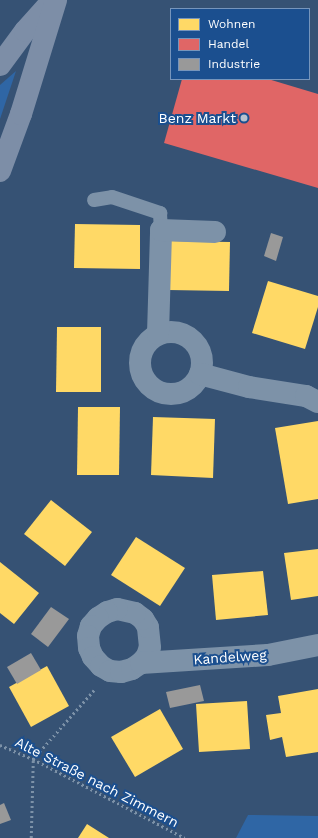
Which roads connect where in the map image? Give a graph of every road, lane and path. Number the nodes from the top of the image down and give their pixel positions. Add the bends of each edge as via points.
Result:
1 (55, 0) edge
2 (0, 65) edge
3 (0, 171) edge
4 (94, 200) dead end
5 (161, 230) junction
6 (215, 232) dead end
7 (158, 334) junction
8 (200, 374) junction
9 (318, 402) edge
10 (318, 645) edge
11 (141, 663) dead end
12 (98, 684) dead end
13 (0, 745) edge
14 (33, 759) junction
15 (31, 838) edge
16 (185, 838) edge

1 - 2 main road via 25,31
1 - 3 main road via 21,114
4 - 5 lane via 112,197 160,213
5 - 6 street
5 - 7 street
7 - 8 street via 180,333 190,338 201,355
7 - 8 street via 149,340 139,359 144,380 151,387 159,392 179,393 188,389
8 - 9 street via 249,387 306,396
10 - 11 street, Kandelweg via 268,655
12 - 14 path
13 - 14 path, Alte Straße nach Zimmern
14 - 15 path
14 - 16 path, Alte Straße nach Zimmern

